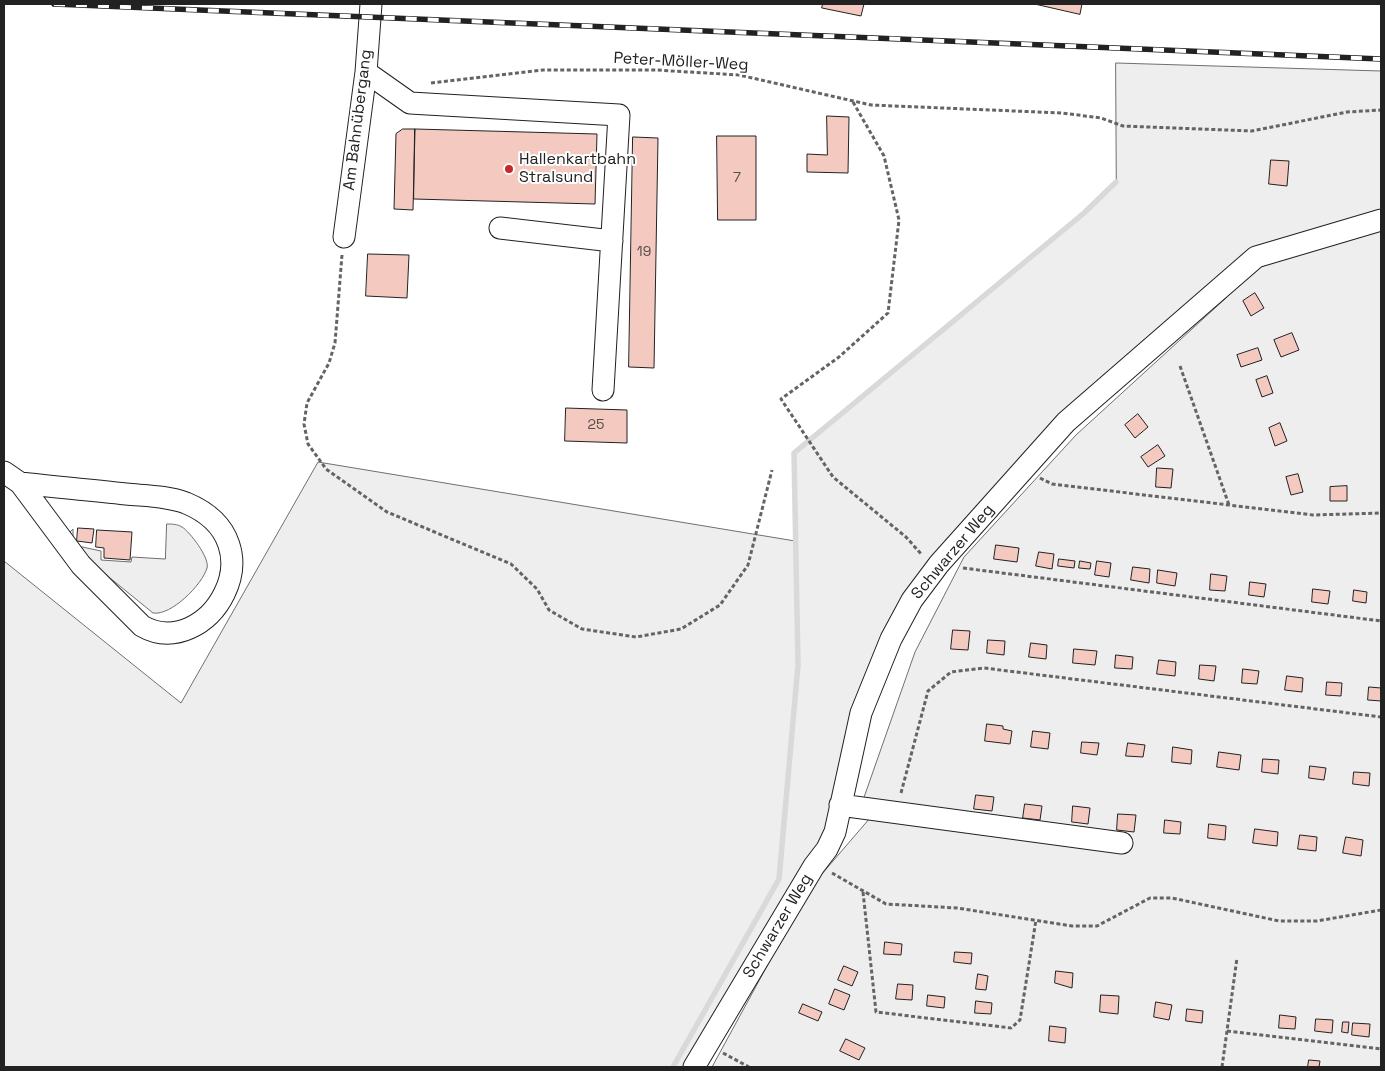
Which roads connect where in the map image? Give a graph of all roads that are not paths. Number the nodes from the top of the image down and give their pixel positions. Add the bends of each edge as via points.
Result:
1 (372, 4) edge
2 (366, 72) junction
3 (1381, 220) edge
4 (500, 228) dead end
5 (344, 237) road end
6 (612, 241) junction
7 (603, 390) dead end
8 (12, 478) edge
9 (840, 805) junction
10 (1122, 843) dead end
11 (694, 1067) edge

1 - 2 street, Am Bahnübergang
2 - 5 street, Am Bahnübergang
2 - 6 street via 410,103 619,115
3 - 9 street, Schwarzer Weg via 1256,257 1066,422 939,564 912,600 891,639 861,713
4 - 6 street
6 - 7 street
8 - 8 street via 81,565 149,630 175,634 192,627 212,611 228,587 234,563 227,539 210,518 193,507 170,498
9 - 10 street
9 - 11 street, Schwarzer Weg via 835,832 827,849

